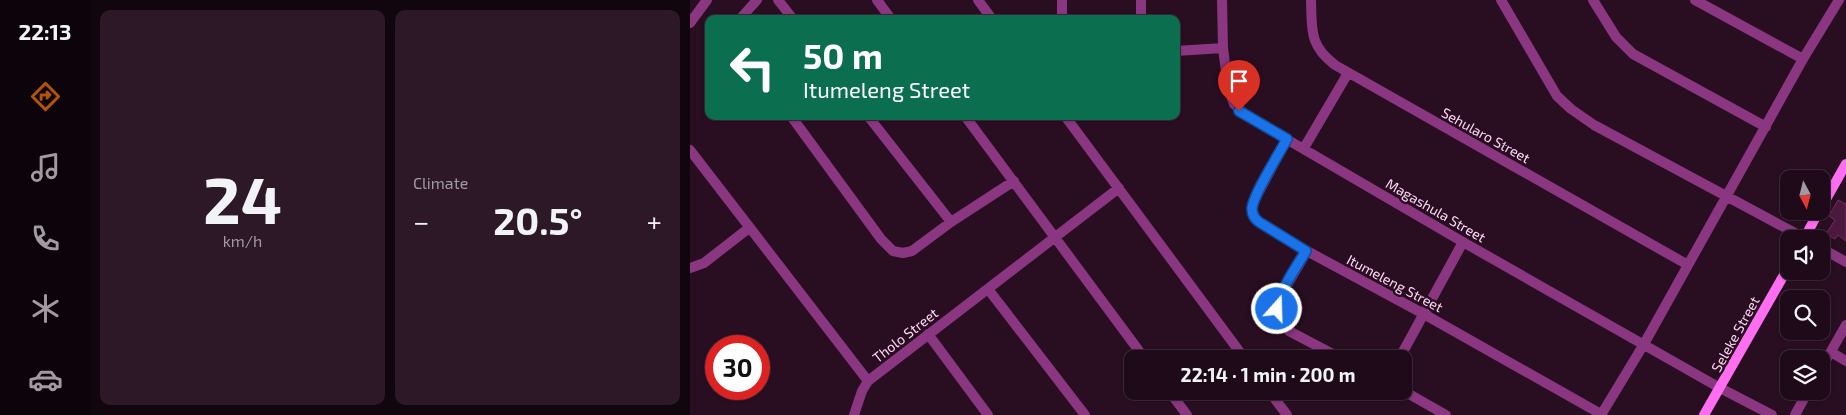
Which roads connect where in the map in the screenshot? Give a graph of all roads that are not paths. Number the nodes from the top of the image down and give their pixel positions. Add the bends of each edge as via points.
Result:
1 (707, 0) edge
2 (757, 0) edge
3 (778, 0) edge
4 (877, 0) edge
5 (978, 0) edge
6 (1062, 0) edge
7 (1141, 0) edge
8 (1222, 0) edge
9 (1311, 0) edge
10 (1501, 0) edge
11 (1593, 0) edge
12 (1695, 0) edge
13 (1839, 0) edge
14 (744, 15) edge
15 (790, 15) edge
16 (888, 15) edge
17 (989, 15) edge
18 (1062, 15) edge
19 (1141, 15) edge
20 (690, 23) edge
21 (1223, 48) junction
22 (1180, 51) edge
23 (1803, 59) junction
24 (1348, 73) junction
25 (794, 120) edge
26 (871, 120) edge
27 (968, 120) edge
28 (1069, 120) edge
29 (1766, 127) junction
30 (1287, 139) junction
31 (1304, 148) junction
32 (690, 150) edge
33 (1846, 164) edge
34 (1014, 181) junction
35 (1119, 188) junction
36 (1830, 192) edge
37 (1728, 197) junction
38 (951, 222) junction
39 (749, 228) junction
40 (1790, 230) edge
41 (1054, 236) junction
42 (1463, 242) junction
43 (1306, 251) junction
44 (1830, 253) edge
45 (1846, 262) edge
46 (1688, 265) junction
47 (690, 268) edge
48 (1781, 280) edge
49 (988, 289) junction
50 (1422, 313) junction
51 (1846, 325) edge
52 (928, 334) junction
53 (1644, 344) junction
54 (1138, 350) edge
55 (1238, 350) edge
56 (1325, 350) edge
57 (1404, 350) edge
58 (1831, 352) joint
59 (1846, 361) edge
60 (868, 381) junction
61 (1720, 388) junction
62 (1412, 396) edge
63 (1176, 400) edge
64 (1276, 400) edge
65 (1803, 400) edge
66 (854, 415) edge
67 (988, 415) edge
68 (1085, 415) edge
69 (1187, 415) edge
70 (1287, 415) edge
71 (1446, 415) edge
72 (1601, 415) edge
73 (1704, 415) edge
74 (1772, 415) edge
75 (1795, 415) edge

1 - 20 street
2 - 14 street
3 - 15 street
4 - 16 street
5 - 17 street
6 - 18 street
7 - 19 street
8 - 21 street, Magashula Street
9 - 24 street, Sehularo Street via 1317,46 1326,58
10 - 37 street via 1552,87 1571,109
11 - 29 street via 1616,37 1633,54
12 - 23 street
13 - 23 street
21 - 22 street
21 - 30 street, Magashula Street via 1228,88 1234,104 1247,116
23 - 29 street
24 - 31 street
24 - 46 street, Sehularo Street
25 - 38 street via 893,251 912,251
26 - 38 street
27 - 34 street
28 - 35 street
29 - 37 street
30 - 31 street, Magashula Street
30 - 43 street, Itumeleng Street via 1252,209 1255,219
31 - 42 street, Magashula Street
32 - 39 street, Tholo Street
33 - 36 street
34 - 38 street
34 - 41 street
35 - 41 street, Tholo Street
35 - 55 street
37 - 40 street
37 - 46 street
39 - 47 street via 704,263
39 - 60 street, Tholo Street
41 - 49 street, Tholo Street
41 - 54 street
42 - 50 street
42 - 53 street, Magashula Street
43 - 50 street, Itumeleng Street
43 - 56 street via 1279,299 1277,309 1280,322 1289,331
44 - 45 street
46 - 53 street
48 - 61 street, Seleke Street
49 - 52 street, Tholo Street
49 - 68 street
50 - 57 street
50 - 72 street, Itumeleng Street
51 - 58 street
52 - 60 street, Tholo Street
52 - 67 street
53 - 61 street, Magashula Street
53 - 72 street
58 - 59 street
60 - 66 street
61 - 73 street, Seleke Street
61 - 74 street, Magashula Street
62 - 71 street
63 - 69 street
64 - 70 street
65 - 75 street

